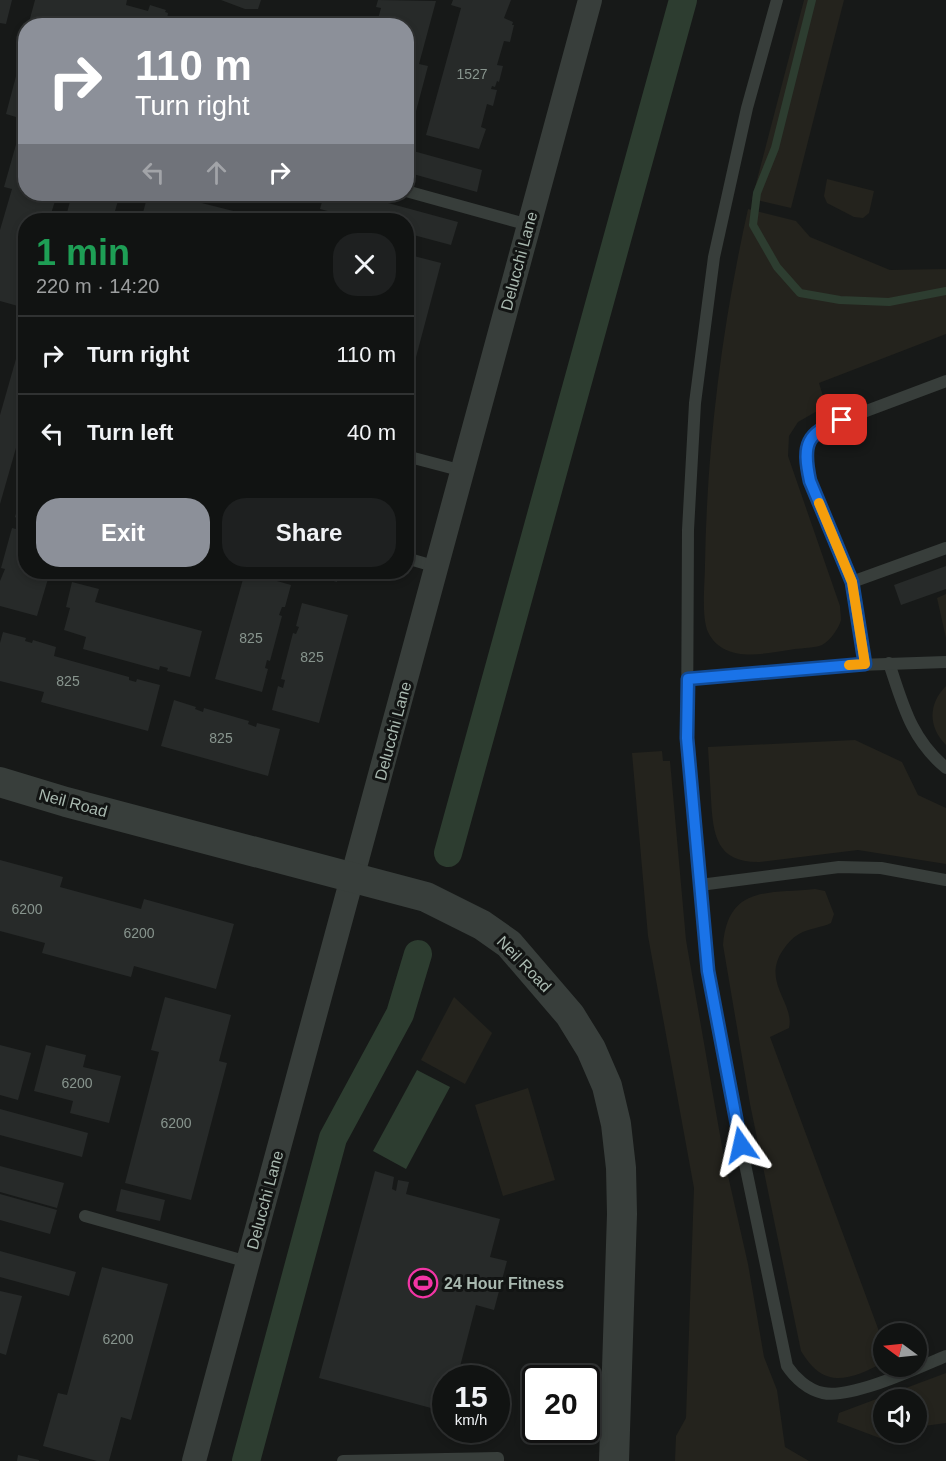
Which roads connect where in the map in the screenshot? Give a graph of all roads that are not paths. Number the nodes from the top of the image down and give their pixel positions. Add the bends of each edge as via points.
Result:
1 (590, 0) edge
2 (777, 0) edge
3 (414, 193) edge
4 (529, 225) junction
5 (946, 381) edge
6 (414, 458) edge
7 (462, 471) junction
8 (946, 548) edge
9 (414, 560) edge
10 (437, 567) junction
11 (852, 582) junction
12 (946, 662) edge
13 (889, 663) junction
14 (865, 664) junction
15 (688, 679) junction
16 (946, 768) edge
17 (0, 782) edge
18 (353, 878) junction
19 (946, 880) edge
20 (700, 885) junction
21 (85, 1216) dead end
22 (248, 1262) junction
23 (946, 1356) edge
24 (194, 1461) edge
25 (343, 1461) edge
26 (498, 1461) edge
27 (614, 1461) edge

1 - 4 street, Delucchi Lane
2 - 15 lane via 747,108 714,257 695,403 688,530
3 - 4 lane
4 - 7 street, Delucchi Lane
5 - 11 lane via 821,428 812,435 807,446 810,481
6 - 7 lane
7 - 10 street, Delucchi Lane
8 - 11 lane
9 - 10 lane
10 - 18 street, Delucchi Lane
11 - 14 lane
12 - 13 lane
13 - 14 lane
13 - 16 lane via 919,740
14 - 15 lane
15 - 20 lane via 687,738
17 - 18 street, Neil Road
18 - 22 street, Delucchi Lane
18 - 27 street, Neil Road via 426,897 472,919 509,944 570,1015 591,1049 609,1095 621,1168
19 - 20 lane via 881,868 839,867
20 - 23 lane via 708,971 787,1366 815,1391 825,1394 856,1390
21 - 22 lane
22 - 24 street, Delucchi Lane
25 - 26 lane

